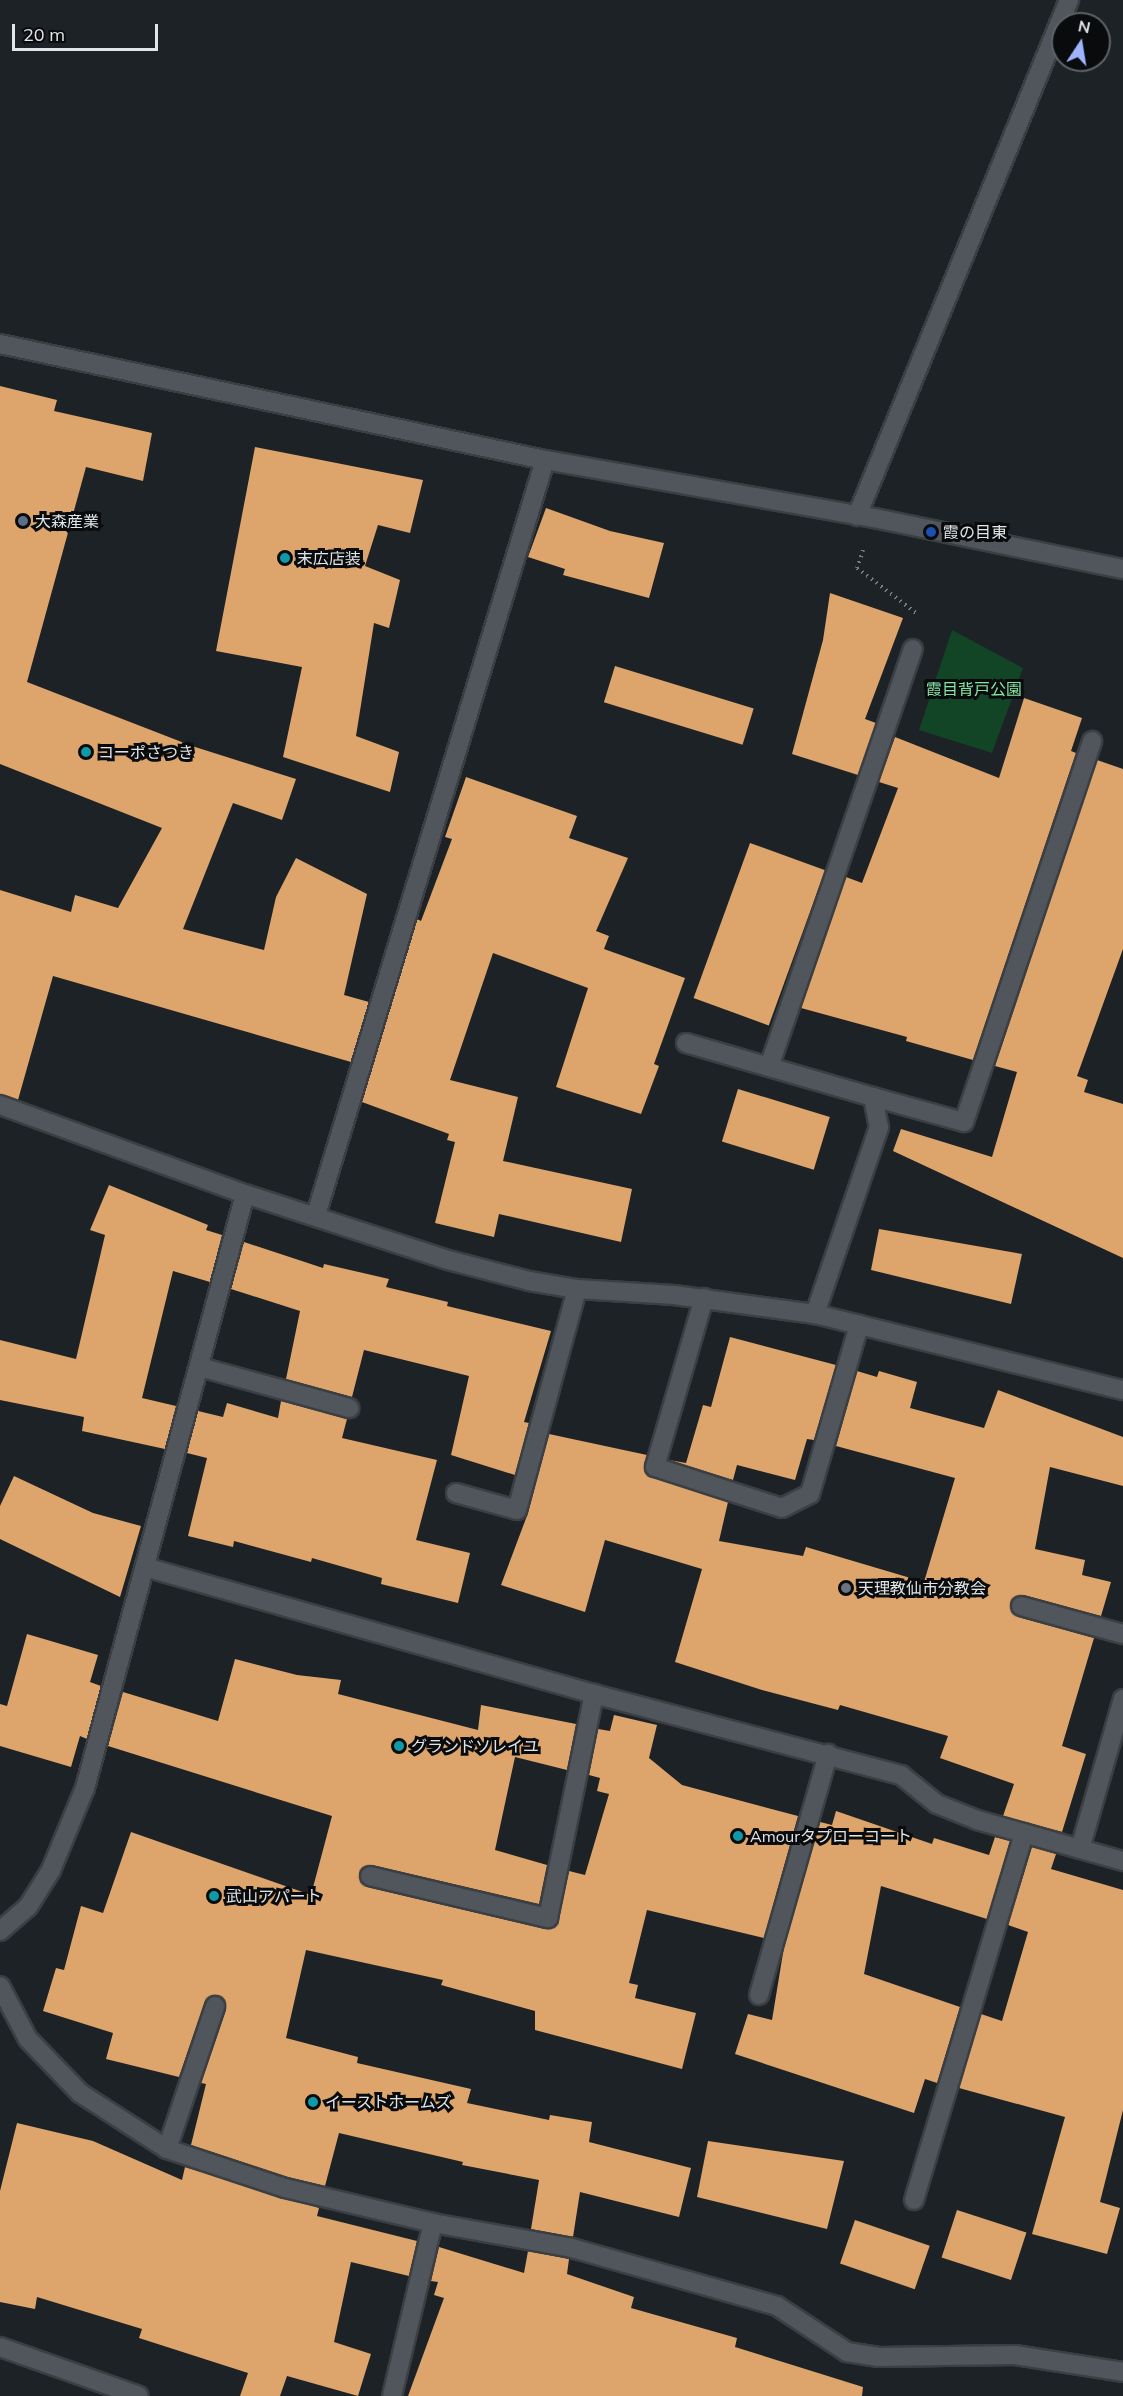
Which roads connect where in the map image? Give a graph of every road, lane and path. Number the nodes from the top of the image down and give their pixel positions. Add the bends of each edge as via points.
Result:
1 (1069, 0) edge
2 (0, 344) edge
3 (545, 460) junction
4 (865, 517) junction
5 (1123, 569) edge
6 (913, 649) joint
7 (1092, 741) dead end
8 (686, 1043) dead end
9 (769, 1067) junction
10 (873, 1098) junction
11 (0, 1105) edge
12 (245, 1194) junction
13 (316, 1215) junction
14 (577, 1289) junction
15 (704, 1298) junction
16 (815, 1314) junction
17 (859, 1325) junction
18 (200, 1367) junction
19 (1123, 1390) edge
20 (349, 1408) dead end
21 (456, 1493) dead end
22 (145, 1567) junction
23 (1022, 1606) dead end
24 (1123, 1634) edge
25 (594, 1694) junction
26 (1123, 1699) edge
27 (828, 1754) junction
28 (1024, 1833) junction
29 (1080, 1849) junction
30 (1123, 1861) edge
31 (370, 1876) dead end
32 (0, 1931) edge
33 (0, 1986) edge
34 (759, 1995) dead end
35 (215, 2006) dead end
36 (167, 2149) junction
37 (914, 2200) dead end
38 (433, 2223) junction
39 (0, 2348) edge
40 (1123, 2372) edge
41 (139, 2396) edge
42 (392, 2396) edge

1 - 4 street
2 - 3 street
3 - 4 street
3 - 13 street
4 - 5 street
4 - 6 path via 857,568 919,615
6 - 9 street
7 - 10 street via 963,1122
8 - 9 street
9 - 10 street
10 - 16 street via 879,1127
11 - 12 street
12 - 13 street
12 - 18 street
13 - 14 street via 448,1260
14 - 15 street
14 - 21 street via 517,1510
15 - 16 street
15 - 17 street via 655,1467 782,1508 810,1494
16 - 17 street
17 - 19 street
18 - 20 street
18 - 22 street
22 - 25 street
22 - 32 street via 85,1788 51,1870 28,1907
23 - 24 street
25 - 27 street
25 - 31 street via 548,1918
26 - 29 street
27 - 28 street via 901,1775 937,1804
27 - 34 street
28 - 29 street
28 - 37 street
29 - 30 street
33 - 36 street via 28,2039 80,2093
35 - 36 street
36 - 38 street via 285,2188
38 - 40 street via 572,2247 777,2306 847,2352 879,2357 1015,2355
38 - 42 street
39 - 41 street

